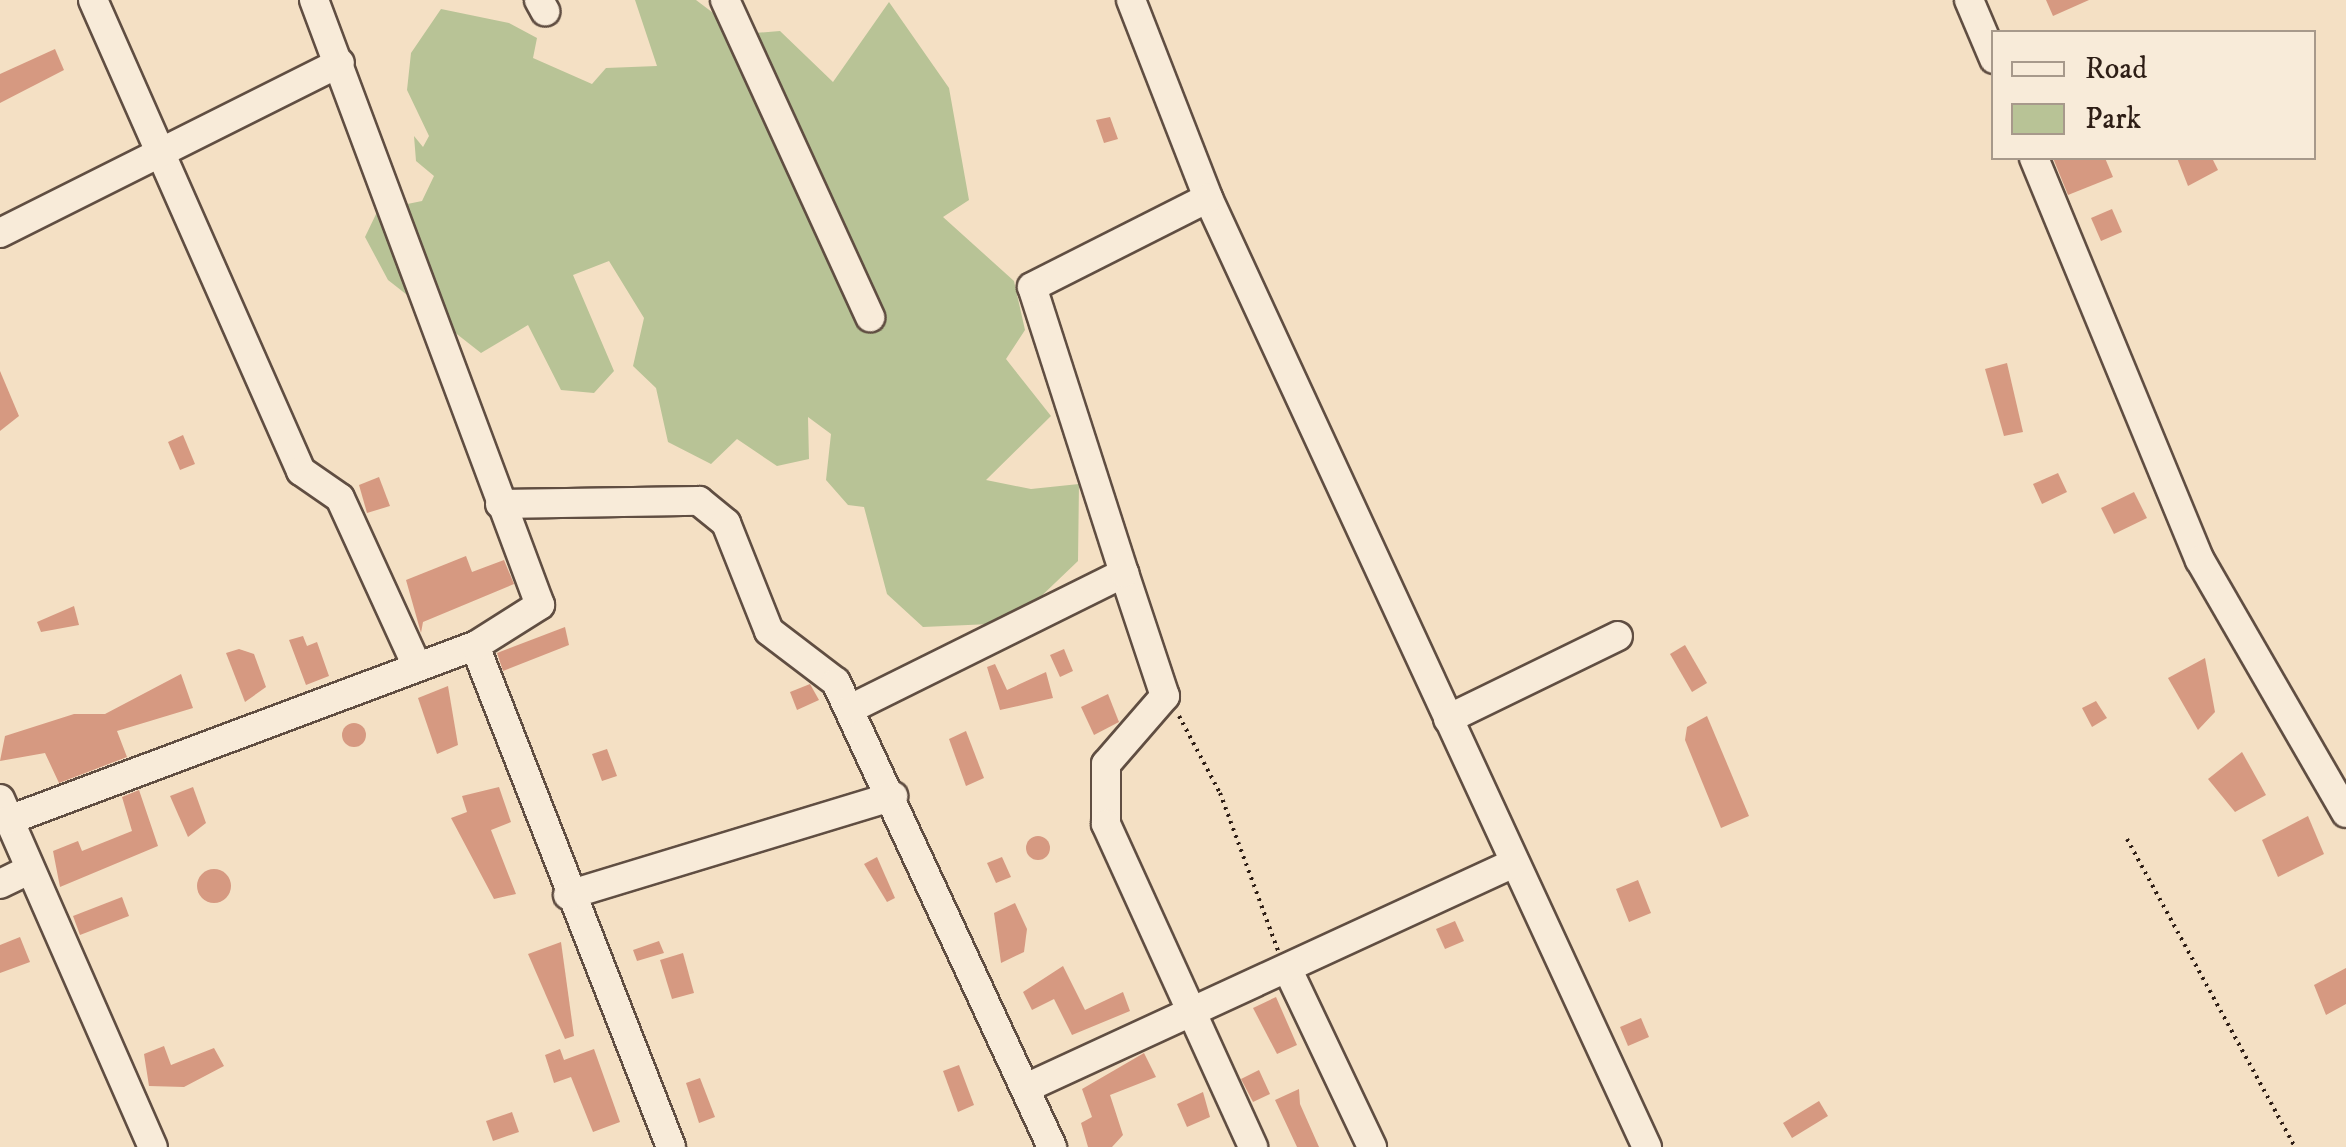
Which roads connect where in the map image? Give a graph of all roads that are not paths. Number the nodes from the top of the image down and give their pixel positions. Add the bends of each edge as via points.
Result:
1 (93, 0) edge
2 (314, 0) edge
3 (724, 0) edge
4 (1131, 0) edge
5 (1969, 0) edge
6 (1991, 52) edge
7 (340, 63) junction
8 (161, 156) junction
9 (2035, 160) edge
10 (1208, 198) junction
11 (0, 234) edge
12 (870, 317) dead end
13 (500, 504) junction
14 (1124, 573) junction
15 (1618, 636) dead end
16 (475, 646) junction
17 (417, 666) junction
18 (850, 708) junction
19 (1448, 719) junction
20 (892, 796) junction
21 (4, 810) edge
22 (2346, 813) edge
23 (1514, 863) junction
24 (27, 871) junction
25 (0, 884) edge
26 (568, 895) junction
27 (1288, 970) junction
28 (1194, 1014) junction
29 (1026, 1088) junction
30 (153, 1147) edge
31 (671, 1147) edge
32 (1052, 1147) edge
33 (1253, 1147) edge
34 (1372, 1147) edge
35 (1647, 1147) edge

1 - 8 street
2 - 7 street
3 - 12 street
4 - 10 street
5 - 6 street
7 - 8 street
7 - 13 street
8 - 11 street
8 - 17 street via 301,471 340,498
9 - 22 street via 2200,560
10 - 14 street via 1032,287
10 - 19 street
13 - 16 street via 540,606
13 - 18 street via 699,502 726,523 769,631 836,682
14 - 18 street
14 - 28 street via 1165,696 1106,764 1106,824
15 - 19 street
16 - 17 street
16 - 26 street
17 - 21 street
18 - 20 street
19 - 23 street
20 - 26 street
20 - 29 street
21 - 24 street
23 - 27 street
23 - 35 street
24 - 25 street
24 - 30 street
26 - 31 street
27 - 28 street
27 - 34 street
28 - 29 street
28 - 33 street
29 - 32 street

